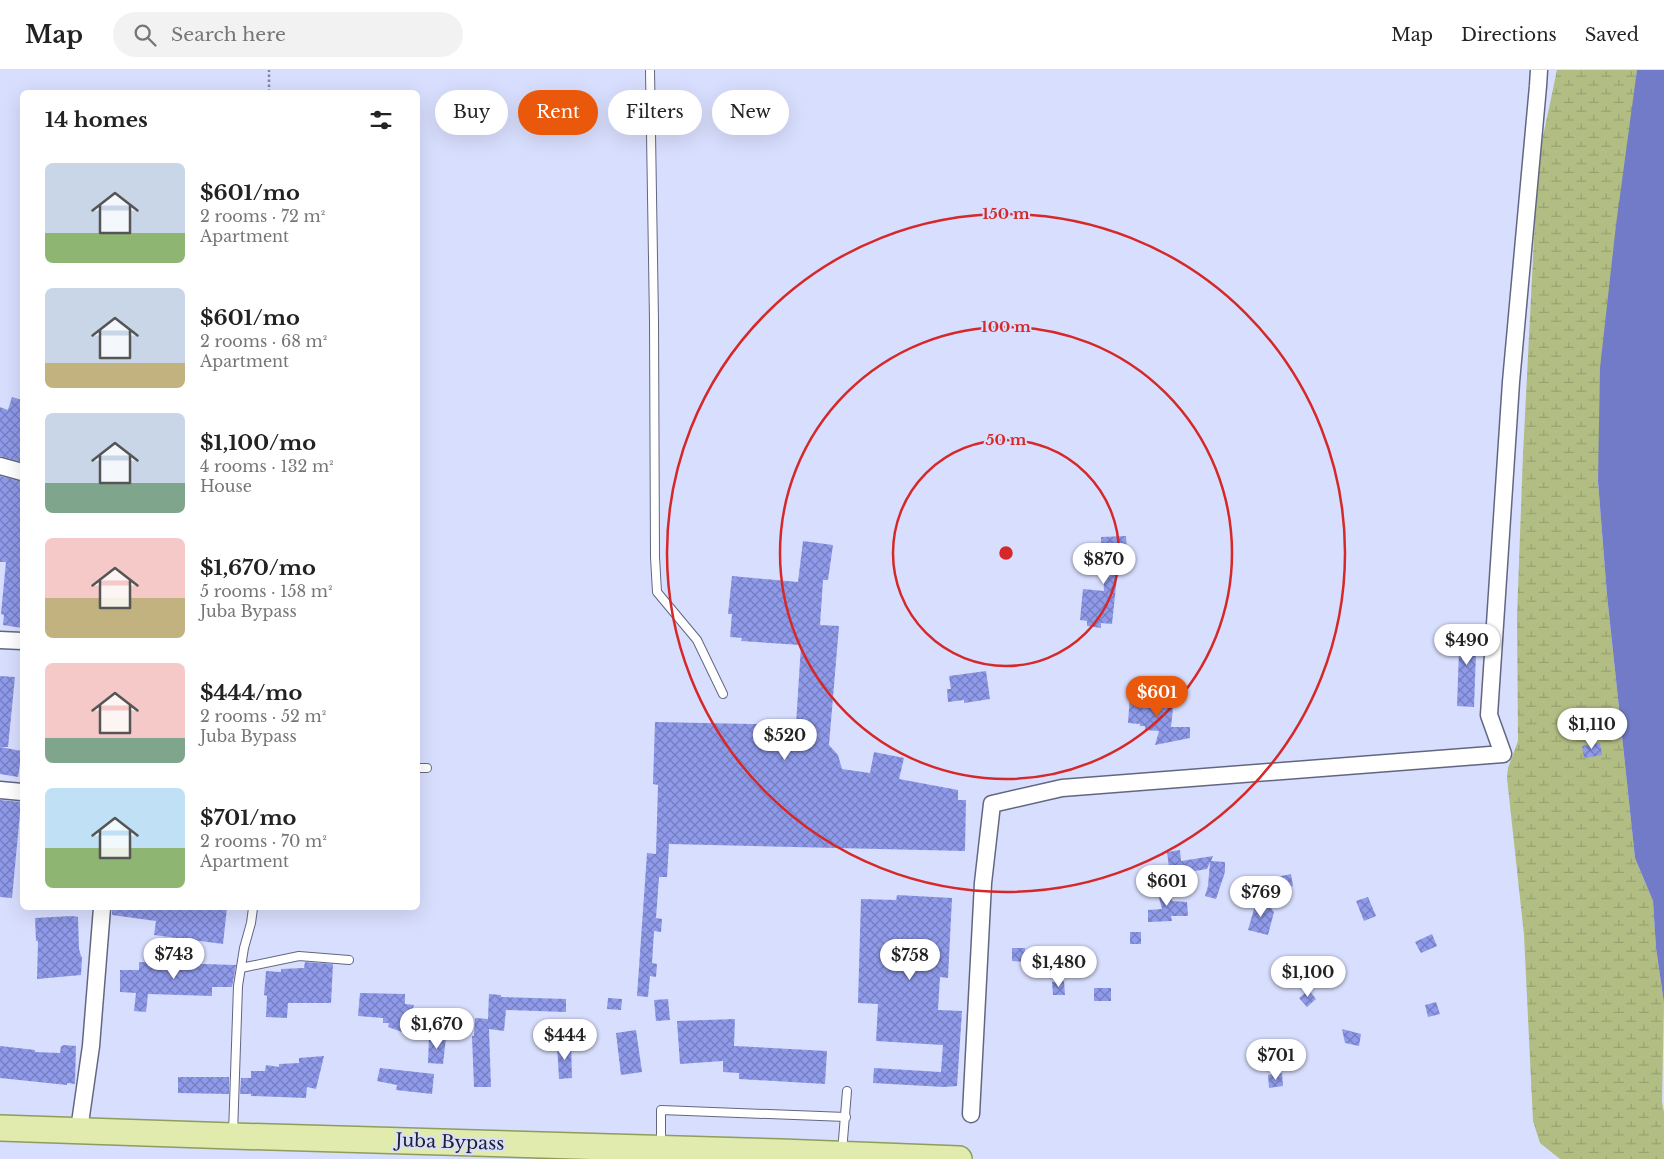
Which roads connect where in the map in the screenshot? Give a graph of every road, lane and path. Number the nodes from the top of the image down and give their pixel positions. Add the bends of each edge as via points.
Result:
1 (269, 70) edge
2 (650, 70) edge
3 (1538, 70) edge
4 (269, 90) edge
5 (0, 466) edge
6 (20, 471) edge
7 (0, 640) edge
8 (20, 641) edge
9 (723, 694) dead end
10 (420, 768) edge
11 (427, 768) dead end
12 (0, 790) edge
13 (20, 792) edge
14 (102, 910) edge
15 (253, 910) edge
16 (350, 960) dead end
17 (241, 968) junction
18 (847, 1091) dead end
19 (971, 1114) dead end
20 (846, 1117) junction
21 (0, 1128) edge
22 (79, 1130) junction
23 (233, 1136) junction
24 (661, 1149) junction
25 (842, 1154) junction
26 (780, 1155) edge
27 (959, 1159) edge

1 - 4 path
2 - 9 lane via 657,592 697,640
3 - 19 street via 1511,382 1489,714 1503,754 1062,788 992,804 983,883
5 - 6 street
7 - 8 street
10 - 11 lane
12 - 13 street
14 - 22 street via 92,1046
15 - 17 lane
16 - 17 lane via 300,956
17 - 23 lane
18 - 20 lane
20 - 24 lane via 661,1110
20 - 25 lane
21 - 22 main road, Juba Bypass
22 - 23 main road, Juba Bypass
23 - 24 main road, Juba Bypass
24 - 26 main road, Juba Bypass
25 - 26 main road, Juba Bypass
25 - 27 main road, Juba Bypass

